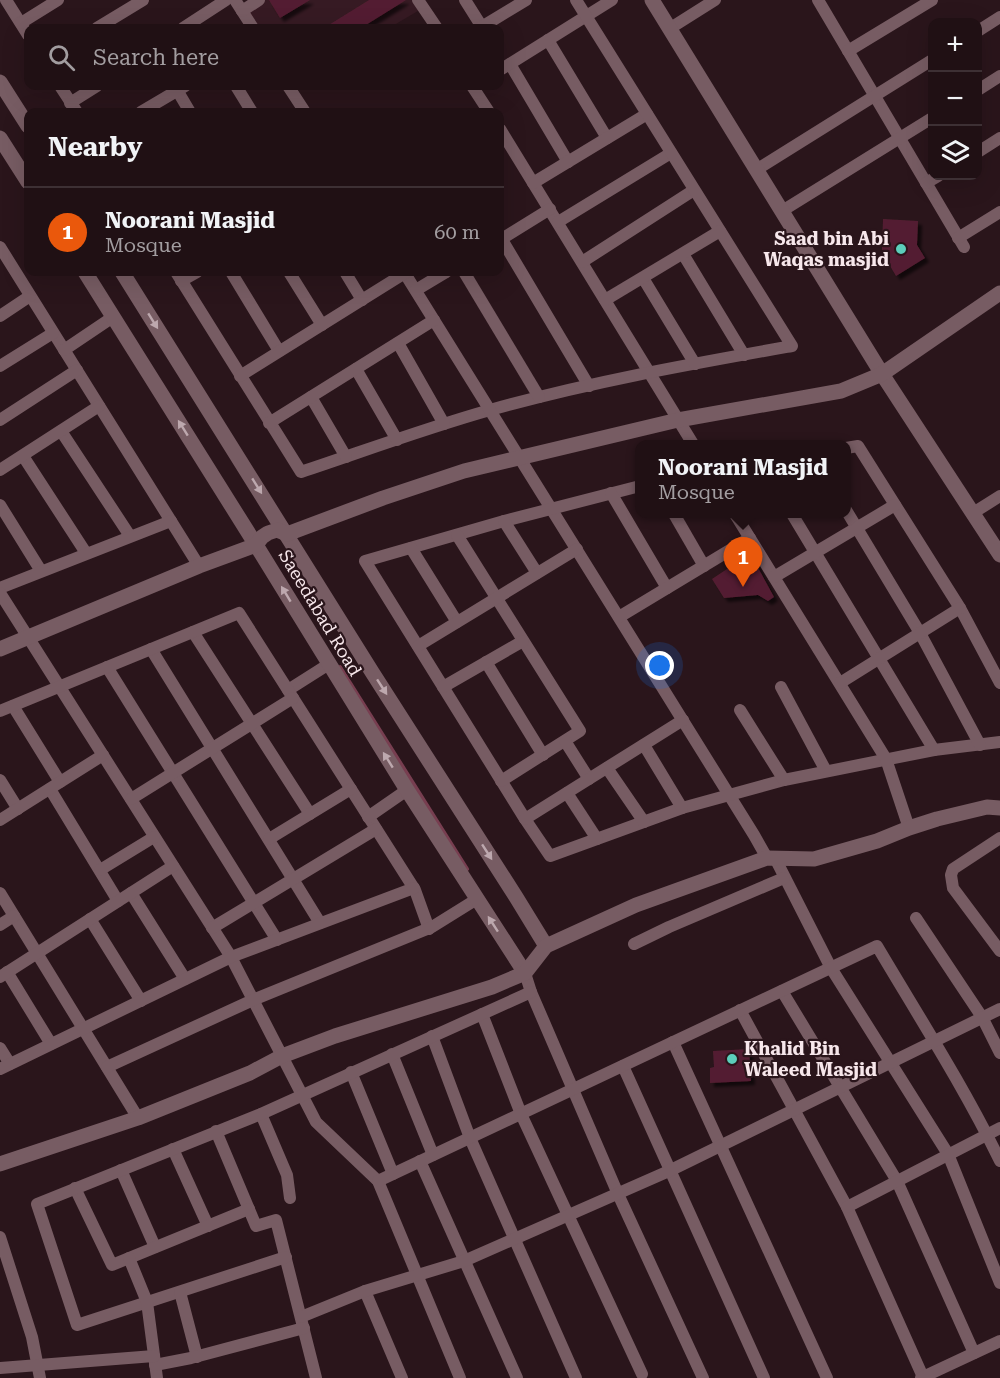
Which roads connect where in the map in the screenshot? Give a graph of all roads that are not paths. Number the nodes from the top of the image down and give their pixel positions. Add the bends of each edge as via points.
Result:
1 (6, 0) edge
2 (58, 0) edge
3 (143, 0) edge
4 (226, 0) edge
5 (259, 0) edge
6 (418, 0) edge
7 (465, 0) edge
8 (576, 0) edge
9 (612, 0) edge
10 (652, 0) edge
11 (716, 0) edge
12 (818, 0) edge
13 (932, 0) edge
14 (523, 1) edge
15 (238, 5) edge
16 (586, 16) junction
17 (1000, 17) edge
18 (21, 23) junction
19 (104, 24) edge
20 (189, 24) edge
21 (250, 24) edge
22 (433, 24) edge
23 (479, 24) edge
24 (487, 24) edge
25 (24, 28) edge
26 (669, 28) junction
27 (982, 28) edge
28 (548, 40) junction
29 (848, 51) junction
30 (928, 63) edge
31 (505, 67) edge
32 (1000, 76) edge
33 (0, 82) edge
34 (982, 87) edge
35 (63, 90) edge
36 (93, 90) edge
37 (178, 90) edge
38 (182, 90) edge
39 (238, 90) edge
40 (291, 90) edge
41 (475, 90) edge
42 (874, 96) junction
43 (74, 108) edge
44 (148, 108) edge
45 (188, 108) edge
46 (250, 108) edge
47 (302, 108) edge
48 (487, 108) edge
49 (647, 114) junction
50 (24, 120) edge
51 (928, 121) edge
52 (504, 136) edge
53 (0, 138) edge
54 (607, 138) junction
55 (899, 138) junction
56 (1000, 138) edge
57 (982, 149) edge
58 (671, 153) junction
59 (568, 162) junction
60 (756, 170) junction
61 (24, 176) edge
62 (931, 180) edge
63 (533, 183) junction
64 (926, 183) junction
65 (694, 190) junction
66 (550, 209) junction
67 (782, 211) junction
68 (1000, 212) edge
69 (558, 222) junction
70 (720, 231) junction
71 (504, 237) edge
72 (504, 246) edge
73 (0, 247) edge
74 (683, 254) junction
75 (582, 262) junction
76 (87, 276) edge
77 (125, 276) edge
78 (179, 276) edge
79 (233, 276) edge
80 (291, 276) edge
81 (347, 276) edge
82 (399, 276) edge
83 (407, 276) edge
84 (440, 276) edge
85 (467, 276) edge
86 (643, 278) junction
87 (416, 290) junction
88 (1000, 292) edge
89 (30, 296) junction
90 (362, 300) junction
91 (605, 300) junction
92 (0, 316) edge
93 (113, 317) junction
94 (434, 320) junction
95 (322, 325) junction
96 (53, 333) junction
97 (398, 343) junction
98 (64, 350) junction
99 (279, 351) junction
100 (744, 355) junction
101 (695, 364) junction
102 (0, 366) edge
103 (356, 369) junction
104 (77, 370) junction
105 (648, 372) junction
106 (882, 374) junction
107 (240, 376) junction
108 (588, 386) junction
109 (311, 397) junction
110 (539, 397) junction
111 (99, 406) junction
112 (490, 410) junction
113 (0, 420) edge
114 (678, 420) junction
115 (270, 423) junction
116 (444, 424) junction
117 (61, 431) junction
118 (398, 440) junction
119 (690, 440) edge
120 (851, 447) edge
121 (23, 456) junction
122 (346, 457) junction
123 (520, 458) junction
124 (0, 470) edge
125 (635, 487) edge
126 (611, 493) junction
127 (1000, 496) edge
128 (0, 505) edge
129 (895, 505) junction
130 (552, 509) junction
131 (973, 513) junction
132 (677, 518) edge
133 (738, 518) edge
134 (795, 518) edge
135 (851, 518) edge
136 (171, 521) junction
137 (504, 521) junction
138 (857, 528) junction
139 (287, 534) junction
140 (457, 535) junction
141 (130, 536) junction
142 (750, 538) junction
143 (256, 545) junction
144 (411, 548) junction
145 (576, 549) junction
146 (816, 552) junction
147 (86, 553) junction
148 (1000, 555) edge
149 (704, 566) junction
150 (199, 567) junction
151 (41, 571) junction
152 (537, 573) junction
153 (774, 577) junction
154 (0, 588) edge
155 (667, 588) junction
156 (0, 593) edge
157 (496, 598) junction
158 (960, 608) junction
159 (619, 617) junction
160 (457, 622) junction
161 (194, 632) junction
162 (920, 633) junction
163 (28, 638) junction
164 (523, 641) junction
165 (418, 646) junction
166 (0, 649) edge
167 (151, 649) junction
168 (880, 658) junction
169 (486, 662) junction
170 (329, 664) junction
171 (107, 667) junction
172 (840, 683) junction
173 (1000, 683) edge
174 (58, 687) junction
175 (444, 687) junction
176 (781, 687) dead end
177 (290, 694) junction
178 (13, 706) junction
179 (740, 710) dead end
180 (0, 711) edge
181 (683, 720) junction
182 (252, 724) junction
183 (565, 741) junction
184 (1000, 742) edge
185 (644, 745) junction
186 (980, 745) junction
187 (213, 748) junction
188 (934, 750) junction
189 (103, 755) junction
190 (543, 755) junction
191 (886, 759) junction
192 (607, 768) junction
193 (826, 771) junction
194 (173, 773) junction
195 (590, 779) junction
196 (0, 780) edge
197 (784, 780) junction
198 (501, 781) junction
199 (55, 785) junction
200 (351, 789) junction
201 (407, 790) junction
202 (567, 793) junction
203 (729, 794) junction
204 (131, 800) junction
205 (681, 808) junction
206 (1000, 808) edge
207 (18, 809) junction
208 (310, 814) junction
209 (368, 817) junction
210 (525, 819) junction
211 (0, 820) edge
212 (644, 822) junction
213 (909, 828) junction
214 (376, 829) junction
215 (154, 837) junction
216 (597, 838) junction
217 (269, 839) junction
218 (999, 842) edge
219 (771, 858) junction
220 (173, 866) junction
221 (100, 870) junction
222 (293, 879) junction
223 (784, 879) junction
224 (414, 888) junction
225 (131, 892) junction
226 (0, 893) edge
227 (477, 899) junction
228 (118, 901) junction
229 (254, 903) junction
230 (14, 916) junction
231 (916, 918) dead end
232 (90, 919) junction
233 (320, 923) junction
234 (0, 925) edge
235 (212, 928) junction
236 (429, 929) junction
237 (277, 940) junction
238 (634, 944) dead end
239 (546, 946) junction
240 (1000, 951) edge
241 (37, 953) junction
242 (231, 957) junction
243 (831, 968) junction
244 (525, 974) junction
245 (4, 975) edge
246 (185, 979) junction
247 (782, 991) junction
248 (531, 992) junction
249 (253, 1000) junction
250 (141, 1001) junction
251 (1000, 1009) edge
252 (740, 1010) junction
253 (482, 1014) junction
254 (982, 1017) junction
255 (83, 1029) junction
256 (432, 1036) junction
257 (934, 1041) junction
258 (674, 1042) junction
259 (51, 1044) junction
260 (0, 1048) edge
261 (1000, 1053) edge
262 (392, 1054) junction
263 (282, 1056) junction
264 (890, 1063) junction
265 (5, 1066) edge
266 (623, 1066) junction
267 (107, 1067) junction
268 (351, 1072) junction
269 (840, 1087) junction
270 (573, 1089) junction
271 (302, 1094) junction
272 (794, 1110) junction
273 (261, 1114) junction
274 (521, 1114) junction
275 (138, 1118) junction
276 (1000, 1128) edge
277 (216, 1131) junction
278 (987, 1134) junction
279 (470, 1138) junction
280 (721, 1146) junction
281 (173, 1149) junction
282 (948, 1154) junction
283 (433, 1155) junction
284 (420, 1161) junction
285 (1000, 1161) edge
286 (0, 1164) edge
287 (121, 1170) junction
288 (671, 1170) junction
289 (393, 1174) junction
290 (378, 1181) junction
291 (897, 1181) junction
292 (75, 1188) junction
293 (618, 1194) junction
294 (290, 1198) dead end
295 (847, 1207) junction
296 (249, 1209) junction
297 (568, 1215) junction
298 (208, 1226) junction
299 (0, 1237) edge
300 (514, 1239) junction
301 (155, 1247) junction
302 (286, 1257) junction
303 (129, 1258) junction
304 (465, 1261) junction
305 (417, 1275) junction
306 (1000, 1283) edge
307 (365, 1291) junction
308 (180, 1292) junction
309 (147, 1302) junction
310 (302, 1323) junction
311 (1000, 1341) edge
312 (974, 1353) junction
313 (197, 1357) junction
314 (37, 1365) junction
315 (155, 1366) edge
316 (0, 1368) edge
317 (642, 1374) dead end
318 (942, 1374) edge
319 (455, 1376) edge
320 (312, 1377) edge
321 (40, 1378) edge
322 (402, 1378) edge
323 (517, 1378) edge
324 (576, 1378) edge
325 (703, 1378) edge
326 (764, 1378) edge
327 (827, 1378) edge
328 (922, 1378) edge

1 - 18 street
2 - 18 street
3 - 19 street
4 - 20 street
5 - 15 street
6 - 22 street
7 - 23 street
8 - 16 street
9 - 16 street
10 - 26 street
11 - 26 street
12 - 29 street
13 - 29 street
14 - 24 street
15 - 21 street
16 - 28 street
16 - 49 street
17 - 27 street
18 - 25 street
26 - 60 street
28 - 31 street
28 - 54 street
29 - 42 street
30 - 42 street
31 - 59 street
32 - 34 street
33 - 50 street
35 - 43 street
36 - 43 street
37 - 44 street
38 - 45 street
39 - 46 street
40 - 47 street
41 - 48 street
42 - 55 street
42 - 60 street
49 - 54 street
49 - 58 street
51 - 55 street
52 - 63 street
53 - 61 street
54 - 59 street
55 - 64 street
55 - 67 street
56 - 57 street
58 - 65 street
58 - 69 street
59 - 63 street
60 - 67 street
62 - 64 street
63 - 66 street
64 - 68 street via 961,243
65 - 70 street
65 - 75 street
66 - 69 street
66 - 71 street
67 - 106 street
69 - 75 street
70 - 74 street
70 - 100 street via 792,346
72 - 108 street
73 - 89 street
74 - 86 street
74 - 100 street
75 - 91 street
76 - 93 street, Saeedabad Road
77 -> 139 street, Saeedabad Road
78 - 107 street
79 - 99 street
80 - 95 street
81 - 90 street
82 - 90 street
83 - 87 street
84 - 87 street
85 - 110 street
86 - 91 street
86 - 101 street
87 - 94 street
88 - 106 street
89 - 92 street
89 - 96 street
90 - 95 street
91 - 105 street
93 - 98 street
143 -> 93 street, Saeedabad Road
94 - 97 street
94 - 112 street
95 - 99 street
96 - 98 street
96 - 102 street
97 - 103 street
97 - 116 street
98 - 104 street
99 - 107 street
100 - 101 street
101 - 105 street
103 - 109 street
103 - 118 street
104 - 111 street
104 - 113 street
105 - 108 street
105 - 114 street
106 - 114 street via 841,391
106 - 131 street
107 - 115 street
108 - 110 street
109 - 115 street
109 - 122 street
110 - 112 street
111 - 117 street
111 - 136 street
112 - 116 street
112 - 123 street
114 - 119 street
114 - 123 street
115 - 122 street via 300,472
116 - 118 street
117 - 121 street
117 - 141 street
118 - 122 street
120 - 129 street via 858,446
121 - 124 street
121 - 147 street
123 - 130 street
123 - 139 street via 454,474
125 - 126 street
126 - 130 street
126 - 155 street
127 - 131 street
128 - 151 street
129 - 138 street
129 - 158 street
130 - 137 street
130 - 145 street
131 - 148 street
132 - 149 street
133 - 142 street
134 - 146 street
135 - 138 street
136 - 141 street
136 - 150 street
137 - 140 street
137 - 152 street
138 - 146 street
138 - 162 street
139 - 143 street via 277,530 268,533
139 -> 239 street, Saeedabad Road
140 - 144 street
140 - 157 street
141 - 147 street
142 - 149 street
142 - 153 street
143 - 150 street
170 -> 143 street, Saeedabad Road
144 - 160 street
144 - 165 street via 365,561
145 - 152 street
145 - 159 street
146 - 153 street
146 - 168 street
147 - 151 street
149 - 155 street
150 - 163 street
151 - 154 street
152 - 157 street
153 - 172 street
155 - 159 street
156 - 163 street
157 - 160 street
157 - 164 street
158 - 162 street
158 - 173 street
159 - 181 street
160 - 165 street
161 - 167 street
161 - 177 street via 239,613
161 - 182 street
162 - 168 street
162 - 186 street
163 - 166 street
163 - 174 street
164 - 169 street
164 - 183 street via 580,731
165 - 175 street
167 - 171 street
167 - 187 street
168 - 172 street
168 - 188 street
169 - 175 street
169 - 190 street
170 - 177 street
201 -> 170 street, Saeedabad Road
171 - 174 street
171 - 194 street
172 - 191 street
174 - 178 street
174 - 189 street
175 - 198 street
176 - 193 street
177 - 182 street
177 - 200 street
178 - 180 street
178 - 199 street
179 - 197 street
181 - 185 street
181 - 203 street
182 - 187 street
182 - 208 street
183 - 190 street
183 - 195 street
184 - 186 street
185 - 192 street
185 - 205 street
186 - 188 street
187 - 194 street
187 - 217 street
188 - 191 street
189 - 199 street
189 - 204 street
190 - 198 street
191 - 193 street
191 - 213 street
192 - 195 street
192 - 212 street
193 - 197 street
194 - 204 street
194 - 229 street
195 - 202 street
196 - 207 street
197 - 203 street
198 - 210 street
199 - 207 street
199 - 221 street
200 - 208 street
200 - 209 street
201 - 209 street
201 - 227 street, Saeedabad Road
202 - 210 street
202 - 216 street
203 - 205 street
203 - 219 street
204 - 215 street
205 - 212 street
206 - 213 street via 987,807
207 - 211 street
208 - 217 street
209 - 214 street
210 - 216 street via 550,856
212 - 216 street
213 - 219 street via 814,859
214 - 222 street
214 - 224 street
215 - 220 street
215 - 221 street
217 - 222 street
218 - 240 street via 953,868 951,875 953,888
219 - 223 street
219 - 239 street via 636,905
220 - 225 street
220 - 235 street
221 - 228 street
222 - 229 street
222 - 233 street
223 - 238 street
223 - 243 street
224 - 233 street
224 - 236 street
225 - 228 street
225 - 246 street
226 - 230 street
227 - 236 street
244 -> 227 street, Saeedabad Road
228 - 232 street
229 - 235 street
229 - 237 street
230 - 234 street
230 - 241 street
231 - 254 street
232 - 241 street
232 - 250 street
233 - 237 street
235 - 242 street
236 - 249 street
237 - 242 street
239 - 244 street
241 - 245 street
241 - 255 street
242 - 246 street
242 - 249 street
243 - 247 street
243 - 257 street via 878,946
243 - 264 street
244 - 248 street
244 - 263 street
245 - 259 street
246 - 250 street
247 - 252 street
247 - 269 street
248 - 253 street
248 - 270 street
249 - 263 street
249 - 267 street
250 - 255 street
251 - 254 street
252 - 258 street
252 - 272 street
253 - 256 street
253 - 274 street
254 - 257 street
254 - 261 street
255 - 259 street
255 - 267 street
256 - 262 street
256 - 279 street
257 - 264 street
257 - 278 street
258 - 266 street
258 - 280 street
259 - 265 street
260 - 265 street
262 - 268 street
262 - 283 street
263 - 271 street
263 - 275 street
264 - 269 street
264 - 282 street
266 - 270 street
266 - 288 street
267 - 275 street
268 - 271 street
268 - 289 street
269 - 272 street
269 - 291 street
270 - 274 street
270 - 293 street
271 - 273 street
271 - 290 street via 316,1122
272 - 280 street
272 - 295 street
273 - 277 street
273 - 294 street via 287,1175
274 - 279 street
274 - 297 street
275 - 286 street
276 - 278 street
277 - 281 street
277 - 296 street
278 - 282 street
278 - 285 street
279 - 283 street
279 - 300 street
280 - 288 street
280 - 327 street
281 - 287 street
281 - 298 street
282 - 291 street
282 - 306 street
283 - 284 street
284 - 289 street
284 - 304 street
287 - 292 street
287 - 301 street
288 - 293 street
288 - 326 street
289 - 290 street
290 - 305 street
291 - 295 street
291 - 312 street
292 - 303 street via 112,1265
292 - 309 street via 37,1204 77,1325
293 - 297 street
293 - 325 street
295 - 328 street
296 - 298 street
296 - 302 street via 256,1226 276,1220
297 - 300 street
297 - 317 street
298 - 301 street
299 - 314 street
300 - 304 street
300 - 324 street
301 - 303 street
302 - 308 street
302 - 310 street
303 - 309 street
304 - 305 street
304 - 323 street
305 - 307 street
305 - 319 street
307 - 310 street
307 - 322 street
308 - 309 street
308 - 313 street
309 - 315 street
310 - 313 street
310 - 320 street
311 - 312 street
312 - 318 street
313 - 315 street
314 - 315 street
314 - 316 street
314 - 321 street
318 - 328 street

